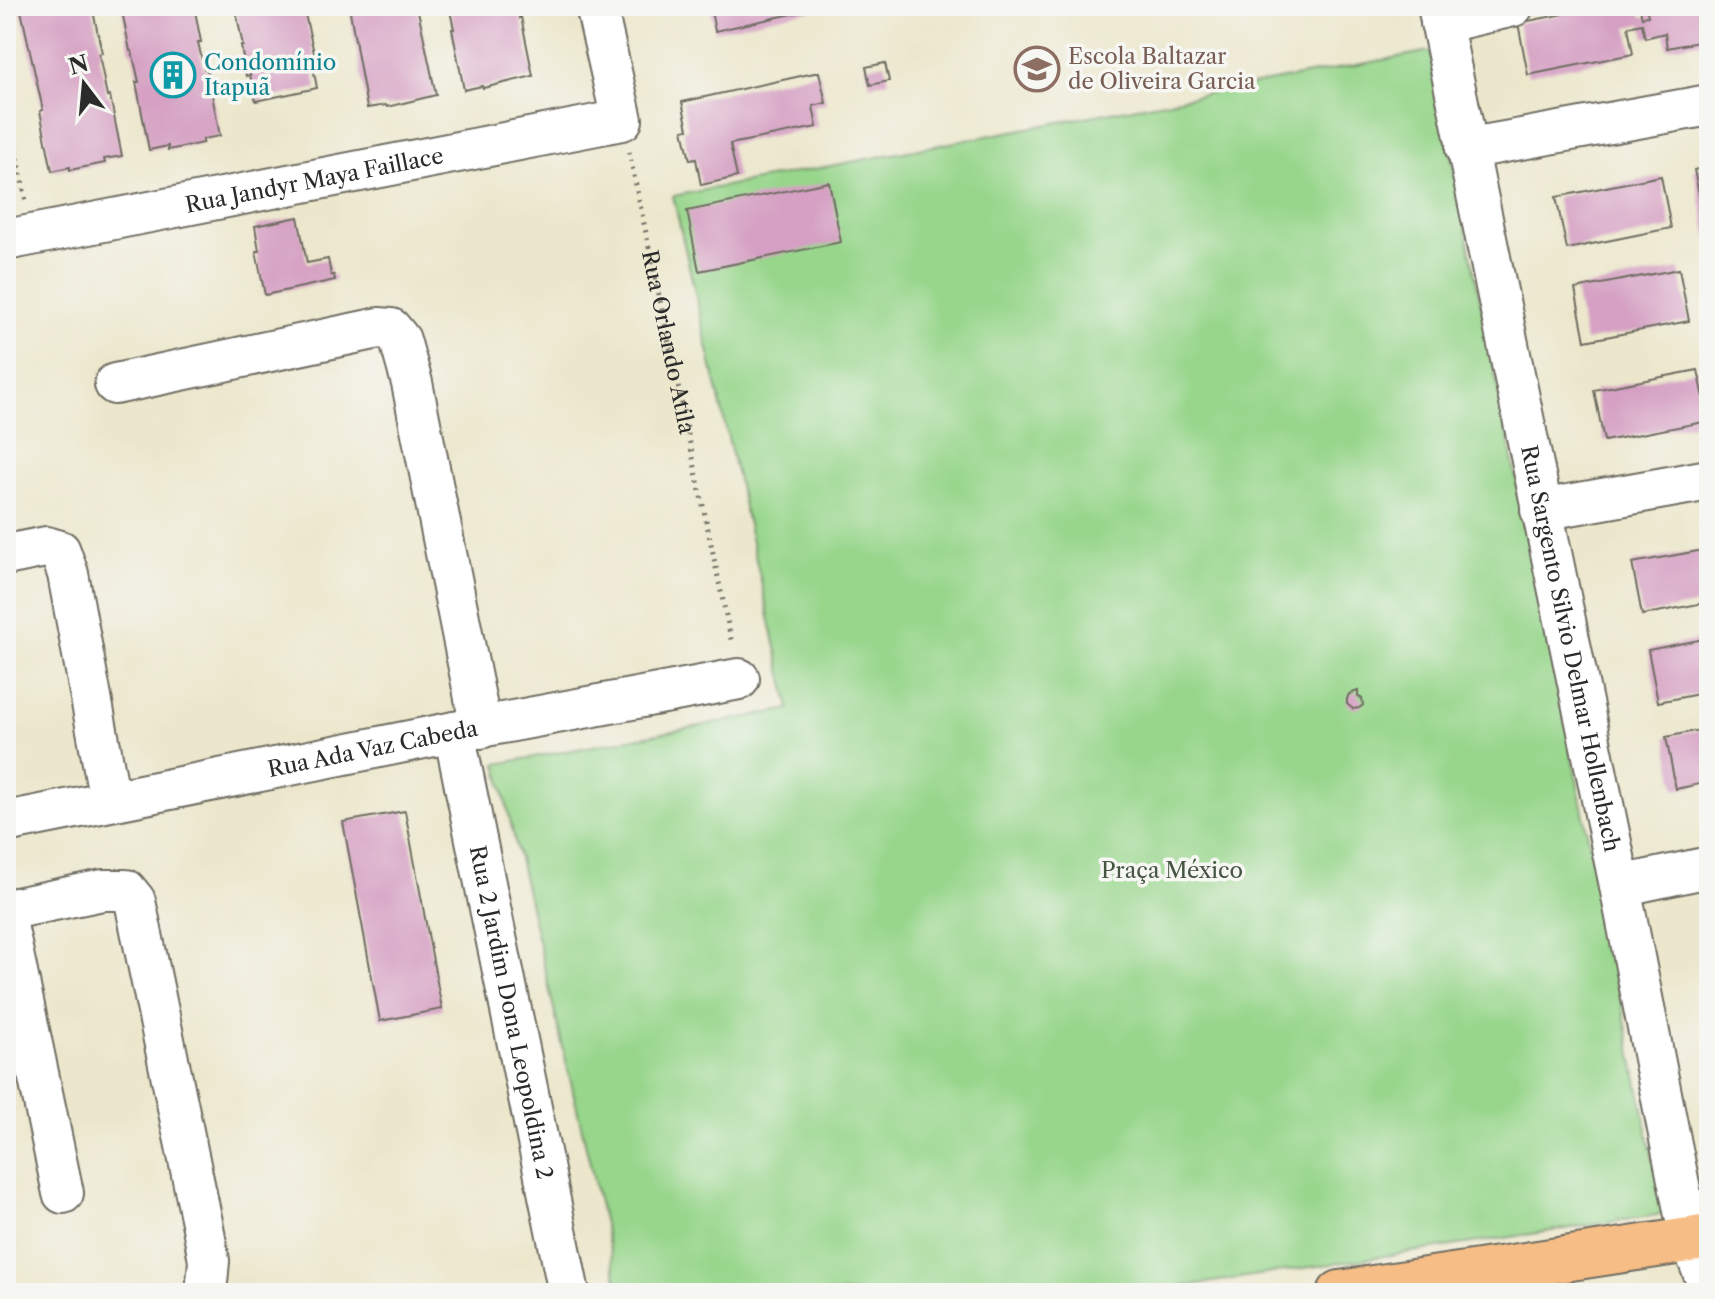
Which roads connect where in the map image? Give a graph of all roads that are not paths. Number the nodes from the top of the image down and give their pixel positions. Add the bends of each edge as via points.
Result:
1 (596, 6) edge
2 (1513, 6) edge
3 (1440, 14) edge
4 (1709, 105) edge
5 (1466, 149) junction
6 (20, 237) edge
7 (115, 384) dead end
8 (1709, 480) edge
9 (1541, 510) junction
10 (6, 555) edge
11 (739, 679) road end
12 (467, 730) junction
13 (110, 800) junction
14 (6, 822) edge
15 (1709, 867) edge
16 (1620, 886) junction
17 (6, 910) edge
18 (6, 920) edge
19 (63, 1193) dead end
20 (1700, 1239) edge
21 (1709, 1287) edge
22 (206, 1293) edge
23 (569, 1293) edge
24 (1340, 1293) edge

1 - 6 street, Rua Jandyr Maya Faillace via 622,120
2 - 3 street
3 - 5 street, Rua Sargento Silvio Delmar Hollenbach
4 - 5 street
5 - 9 street, Rua Sargento Silvio Delmar Hollenbach
7 - 12 street, Rua 2 Jardim Dona Leopoldina 2 via 391,329 400,340 412,383
8 - 9 street
9 - 16 street, Rua Sargento Silvio Delmar Hollenbach
10 - 13 street via 46,547 60,551
11 - 12 street, Rua Ada Vaz Cabeda
12 - 13 street, Rua Ada Vaz Cabeda
12 - 23 street, Rua 2 Jardim Dona Leopoldina 2
13 - 14 street, Rua Ada Vaz Cabeda
15 - 16 street
16 - 20 street, Rua Sargento Silvio Delmar Hollenbach
17 - 22 street via 103,890 126,890 135,901 203,1227 209,1261
18 - 19 street
20 - 21 street, Rua Sargento Silvio Delmar Hollenbach
20 - 24 main road

